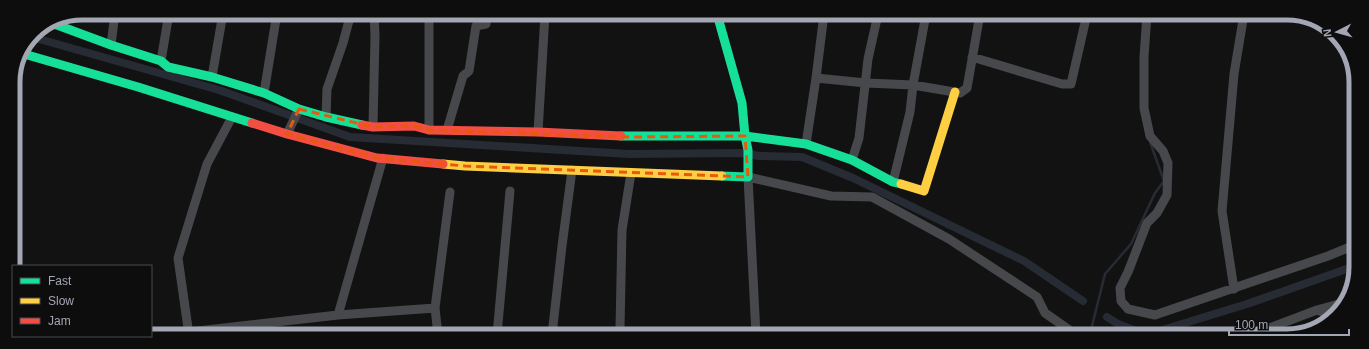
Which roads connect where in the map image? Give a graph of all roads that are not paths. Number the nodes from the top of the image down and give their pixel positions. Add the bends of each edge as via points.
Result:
1 (114, 20) edge
2 (168, 20) edge
3 (222, 20) edge
4 (276, 20) edge
5 (350, 20) edge
6 (374, 20) edge
7 (430, 20) edge
8 (486, 20) edge
9 (545, 20) edge
10 (719, 20) edge
11 (823, 20) edge
12 (877, 20) edge
13 (925, 20) edge
14 (979, 20) edge
15 (1086, 20) edge
16 (1147, 20) edge
17 (1243, 20) edge
18 (60, 24) edge
19 (110, 44) junction
20 (26, 55) edge
21 (972, 57) junction
22 (161, 61) junction
23 (212, 77) junction
24 (816, 78) junction
25 (866, 83) junction
26 (913, 85) junction
27 (955, 92) junction
28 (264, 93) junction
29 (299, 109) junction
30 (232, 117) junction
31 (326, 117) junction
32 (373, 127) junction
33 (429, 130) junction
34 (447, 130) junction
35 (538, 132) junction
36 (288, 134) junction
37 (745, 136) junction
38 (806, 144) junction
39 (383, 158) junction
40 (852, 160) junction
41 (572, 170) junction
42 (631, 172) junction
43 (748, 172) junction
44 (893, 182) junction
45 (510, 191) dead end
46 (450, 192) dead end
47 (1349, 247) edge
48 (1234, 289) junction
49 (1336, 305) edge
50 (435, 308) junction
51 (1317, 310) junction
52 (1329, 313) edge
53 (338, 315) junction
54 (188, 329) edge
55 (222, 329) edge
56 (437, 329) edge
57 (498, 329) edge
58 (553, 329) edge
59 (620, 329) edge
60 (756, 329) edge
61 (1068, 329) edge
62 (1267, 329) edge

1 - 19 street
2 - 22 street
3 - 23 street
4 - 28 street
5 - 31 street via 327,88
6 - 32 street
7 - 33 street
8 - 34 street via 486,24 476,26 469,70 463,76
9 - 35 street
10 - 37 street via 742,103
11 - 24 street
12 - 25 street via 868,59
13 - 26 street
14 - 21 street
15 - 21 street via 1071,84 1062,84
16 - 48 street via 1144,108 1150,136 1168,163 1167,195 1157,213 1147,223 1120,288 1121,301 1128,310 1154,315
17 - 48 street via 1234,74 1222,211
18 - 19 street
19 - 22 street
20 - 30 street
21 - 27 street via 967,88 960,93
22 - 23 street via 168,67
23 - 28 street
24 - 25 street
24 - 38 street
25 - 26 street
25 - 40 street via 859,138
26 - 27 street
26 - 44 street via 910,112
27 - 44 street via 924,191
28 - 29 street
29 - 31 street
29 - 36 street
30 - 36 street
30 - 54 street via 207,164 178,258
31 - 32 street
32 - 33 street via 414,126
33 - 34 street
34 - 35 street
35 - 37 street via 631,138
36 - 39 street
37 - 38 street
37 - 43 street
38 - 40 street
39 - 41 street via 465,166
39 - 53 street
40 - 44 street
41 - 42 street
41 - 58 street
42 - 43 street
42 - 59 street via 622,230
43 - 60 street
43 - 61 street via 831,196 872,197 949,239 1037,297 1045,313
45 - 57 street
46 - 50 street
47 - 48 street
49 - 51 street
50 - 53 street
50 - 56 street
51 - 52 street
51 - 62 street
53 - 55 street

